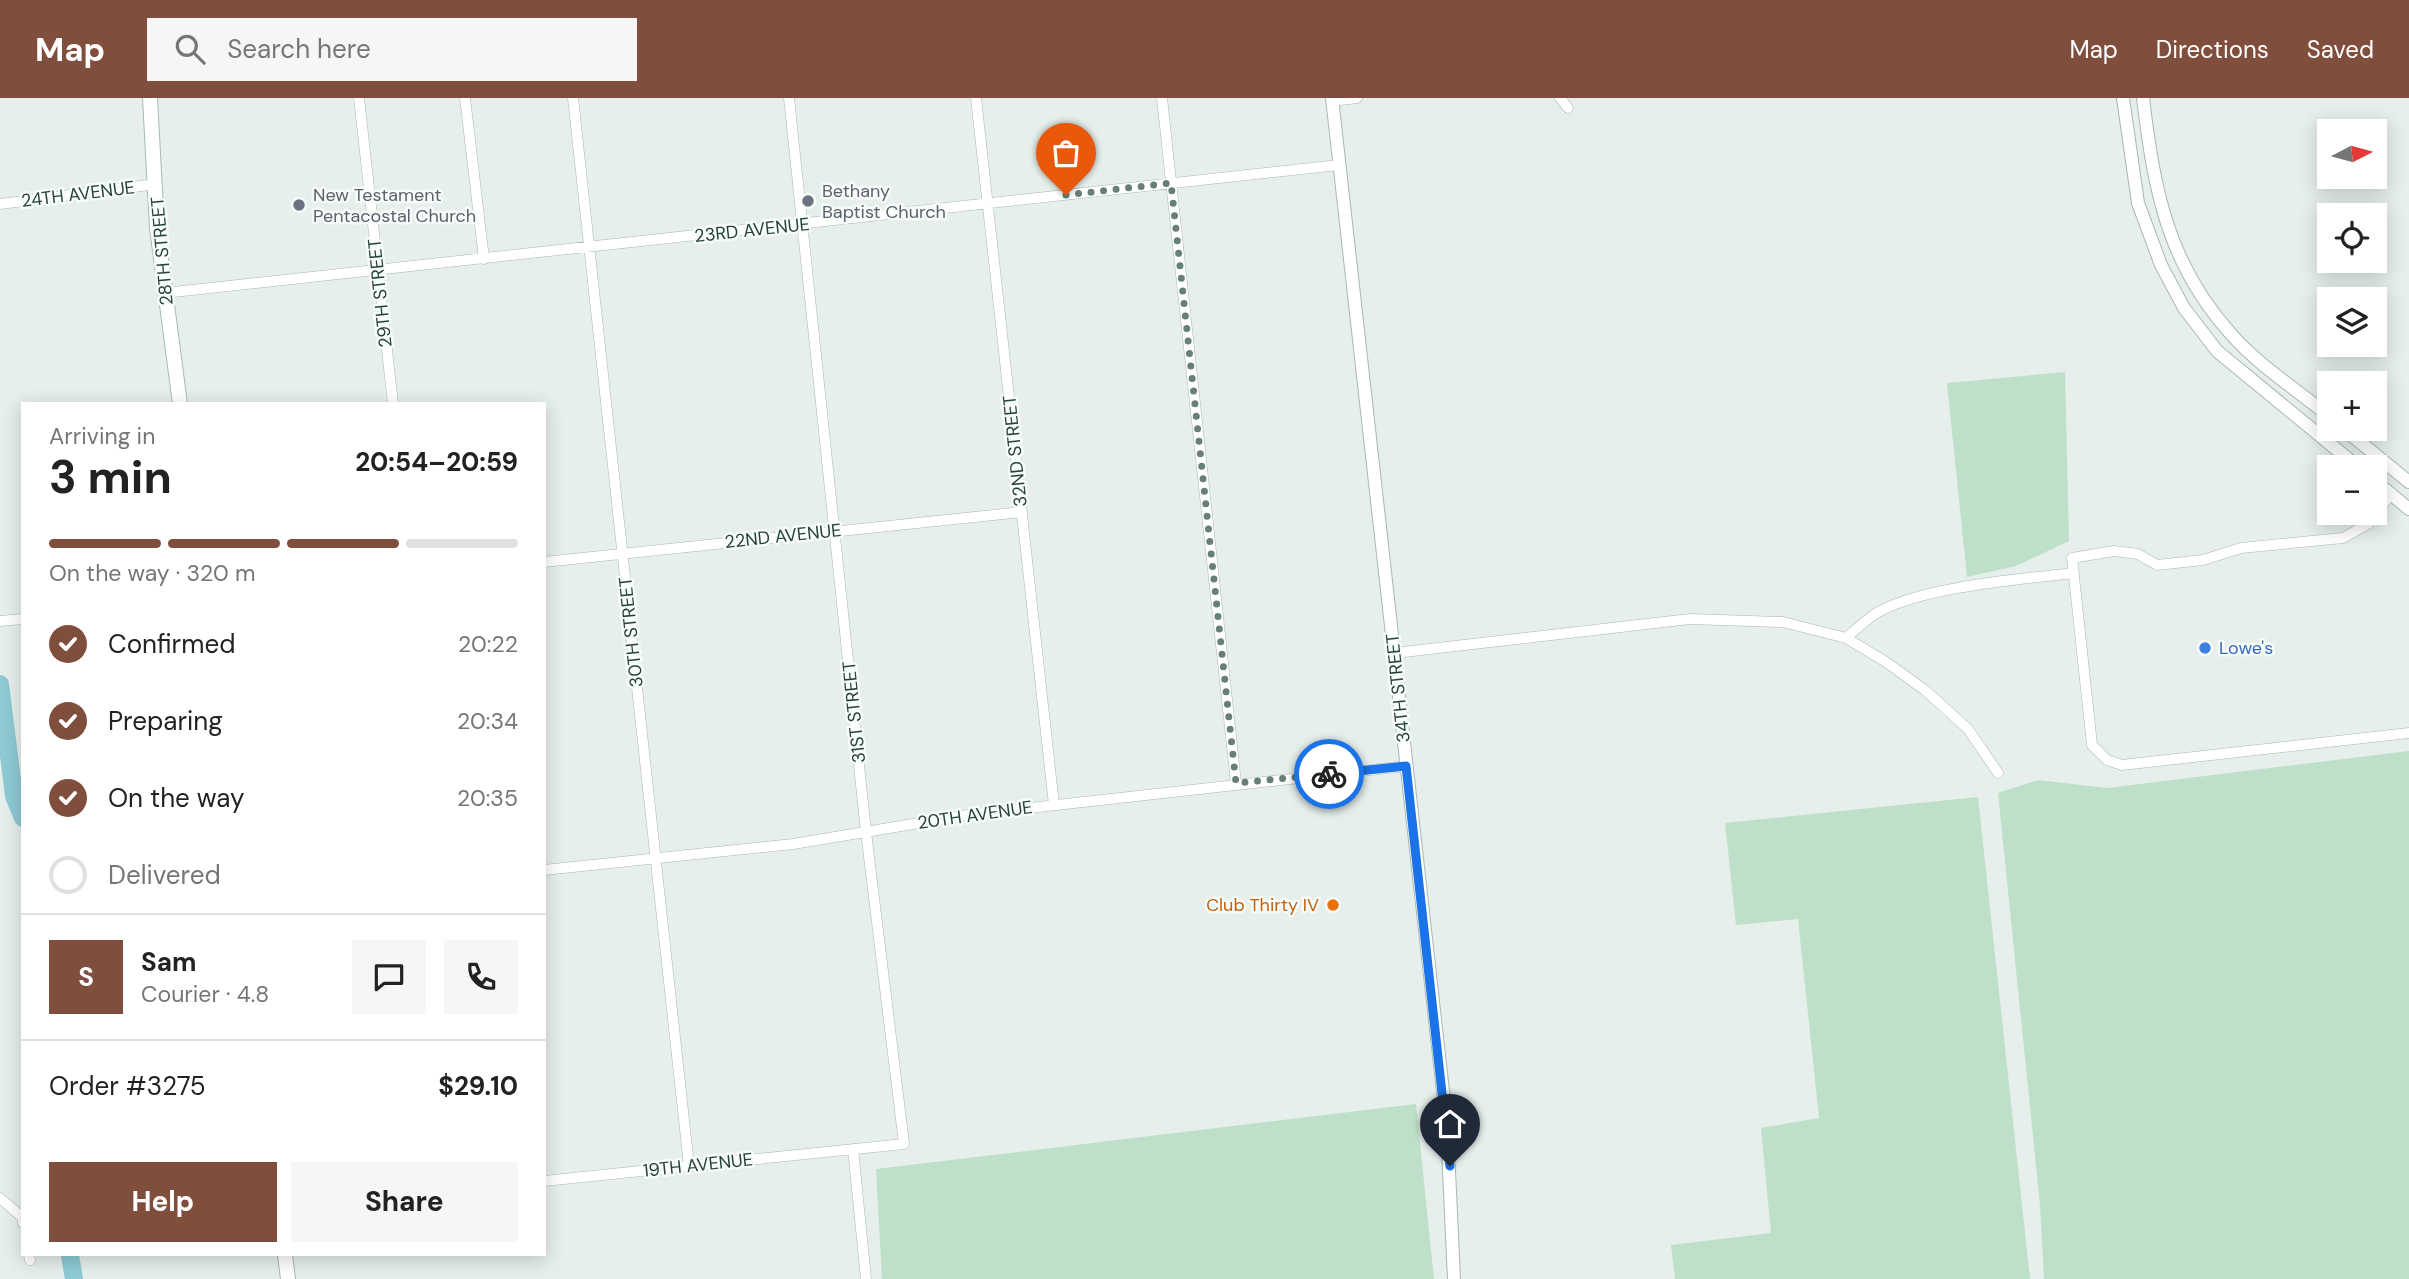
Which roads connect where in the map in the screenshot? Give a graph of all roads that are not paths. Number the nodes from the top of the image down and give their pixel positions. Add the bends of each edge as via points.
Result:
1 (150, 98) edge
2 (359, 98) edge
3 (465, 98) edge
4 (573, 98) edge
5 (789, 98) edge
6 (976, 98) edge
7 (1162, 98) edge
8 (1357, 98) edge
9 (1560, 98) edge
10 (2123, 98) edge
11 (2143, 98) edge
12 (1332, 99) edge
13 (1568, 108) dead end
14 (1339, 165) junction
15 (1171, 183) junction
16 (156, 184) junction
17 (0, 204) edge
18 (988, 204) junction
19 (803, 224) junction
20 (589, 247) junction
21 (484, 259) junction
22 (378, 271) junction
23 (164, 293) junction
24 (180, 402) edge
25 (393, 402) edge
26 (2317, 406) edge
27 (2359, 441) edge
28 (2343, 455) edge
29 (2409, 482) edge
30 (2387, 491) edge
31 (2391, 494) junction
32 (2409, 509) edge
33 (1022, 512) junction
34 (836, 531) junction
35 (622, 553) junction
36 (546, 562) edge
37 (2074, 573) junction
38 (1846, 638) junction
39 (1395, 653) junction
40 (2409, 733) edge
41 (1406, 766) junction
42 (1998, 773) dead end
43 (1236, 783) junction
44 (1054, 805) junction
45 (866, 832) junction
46 (656, 859) junction
47 (546, 870) edge
48 (853, 1149) junction
49 (689, 1166) junction
50 (546, 1181) edge
51 (0, 1198) edge
52 (21, 1216) edge
53 (285, 1256) edge
54 (288, 1279) edge
55 (866, 1279) edge
56 (1454, 1279) edge

1 - 16 main road, 28TH STREET
2 - 22 street, 29TH STREET
3 - 21 street
4 - 20 street, 30TH STREET
5 - 19 street, 31ST STREET
6 - 18 street, 32ND STREET
7 - 15 street
8 - 12 street
9 - 13 street
10 - 28 street via 2138,203 2151,244 2184,308 2217,351
11 - 26 street via 2152,176 2162,214 2193,284 2232,335
12 - 14 street, 34TH STREET
14 - 15 street, 23RD AVENUE
14 - 39 street, 34TH STREET
15 - 18 street, 23RD AVENUE
15 - 43 street
16 - 17 street, 24TH AVENUE
16 - 23 main road, 28TH STREET
18 - 19 street, 23RD AVENUE
18 - 33 street, 32ND STREET
19 - 20 street, 23RD AVENUE
19 - 34 street, 31ST STREET
20 - 21 street, 23RD AVENUE
20 - 35 street, 30TH STREET
21 - 22 street, 23RD AVENUE
22 - 23 street, 23RD AVENUE
22 - 25 street, 29TH STREET
23 - 24 main road, 28TH STREET
27 - 29 street
30 - 31 street
31 - 32 street
31 - 37 street via 2368,524 2343,538 2241,548 2203,560 2157,565 2138,554 2114,551 2072,558
33 - 34 street, 22ND AVENUE
33 - 44 street, 32ND STREET
34 - 35 street, 22ND AVENUE
34 - 45 street, 31ST STREET
35 - 36 street, 22ND AVENUE
35 - 46 street, 30TH STREET
37 - 38 street via 1910,598 1875,614
37 - 40 street via 2092,745 2107,760 2122,765
38 - 39 street via 1770,620 1690,619
38 - 42 street via 1926,691 1968,729
39 - 41 street, 34TH STREET
41 - 43 street, 20TH AVENUE
41 - 56 street, 34TH STREET via 1447,1127
43 - 44 street, 20TH AVENUE
44 - 45 street, 20TH AVENUE
45 - 46 street, 20TH AVENUE
45 - 48 street, 31ST STREET via 904,1144
46 - 47 street, 20TH AVENUE
46 - 49 street, 30TH STREET
48 - 49 street, 19TH AVENUE
48 - 55 street
49 - 50 street, 19TH AVENUE
51 - 52 street
53 - 54 main road

